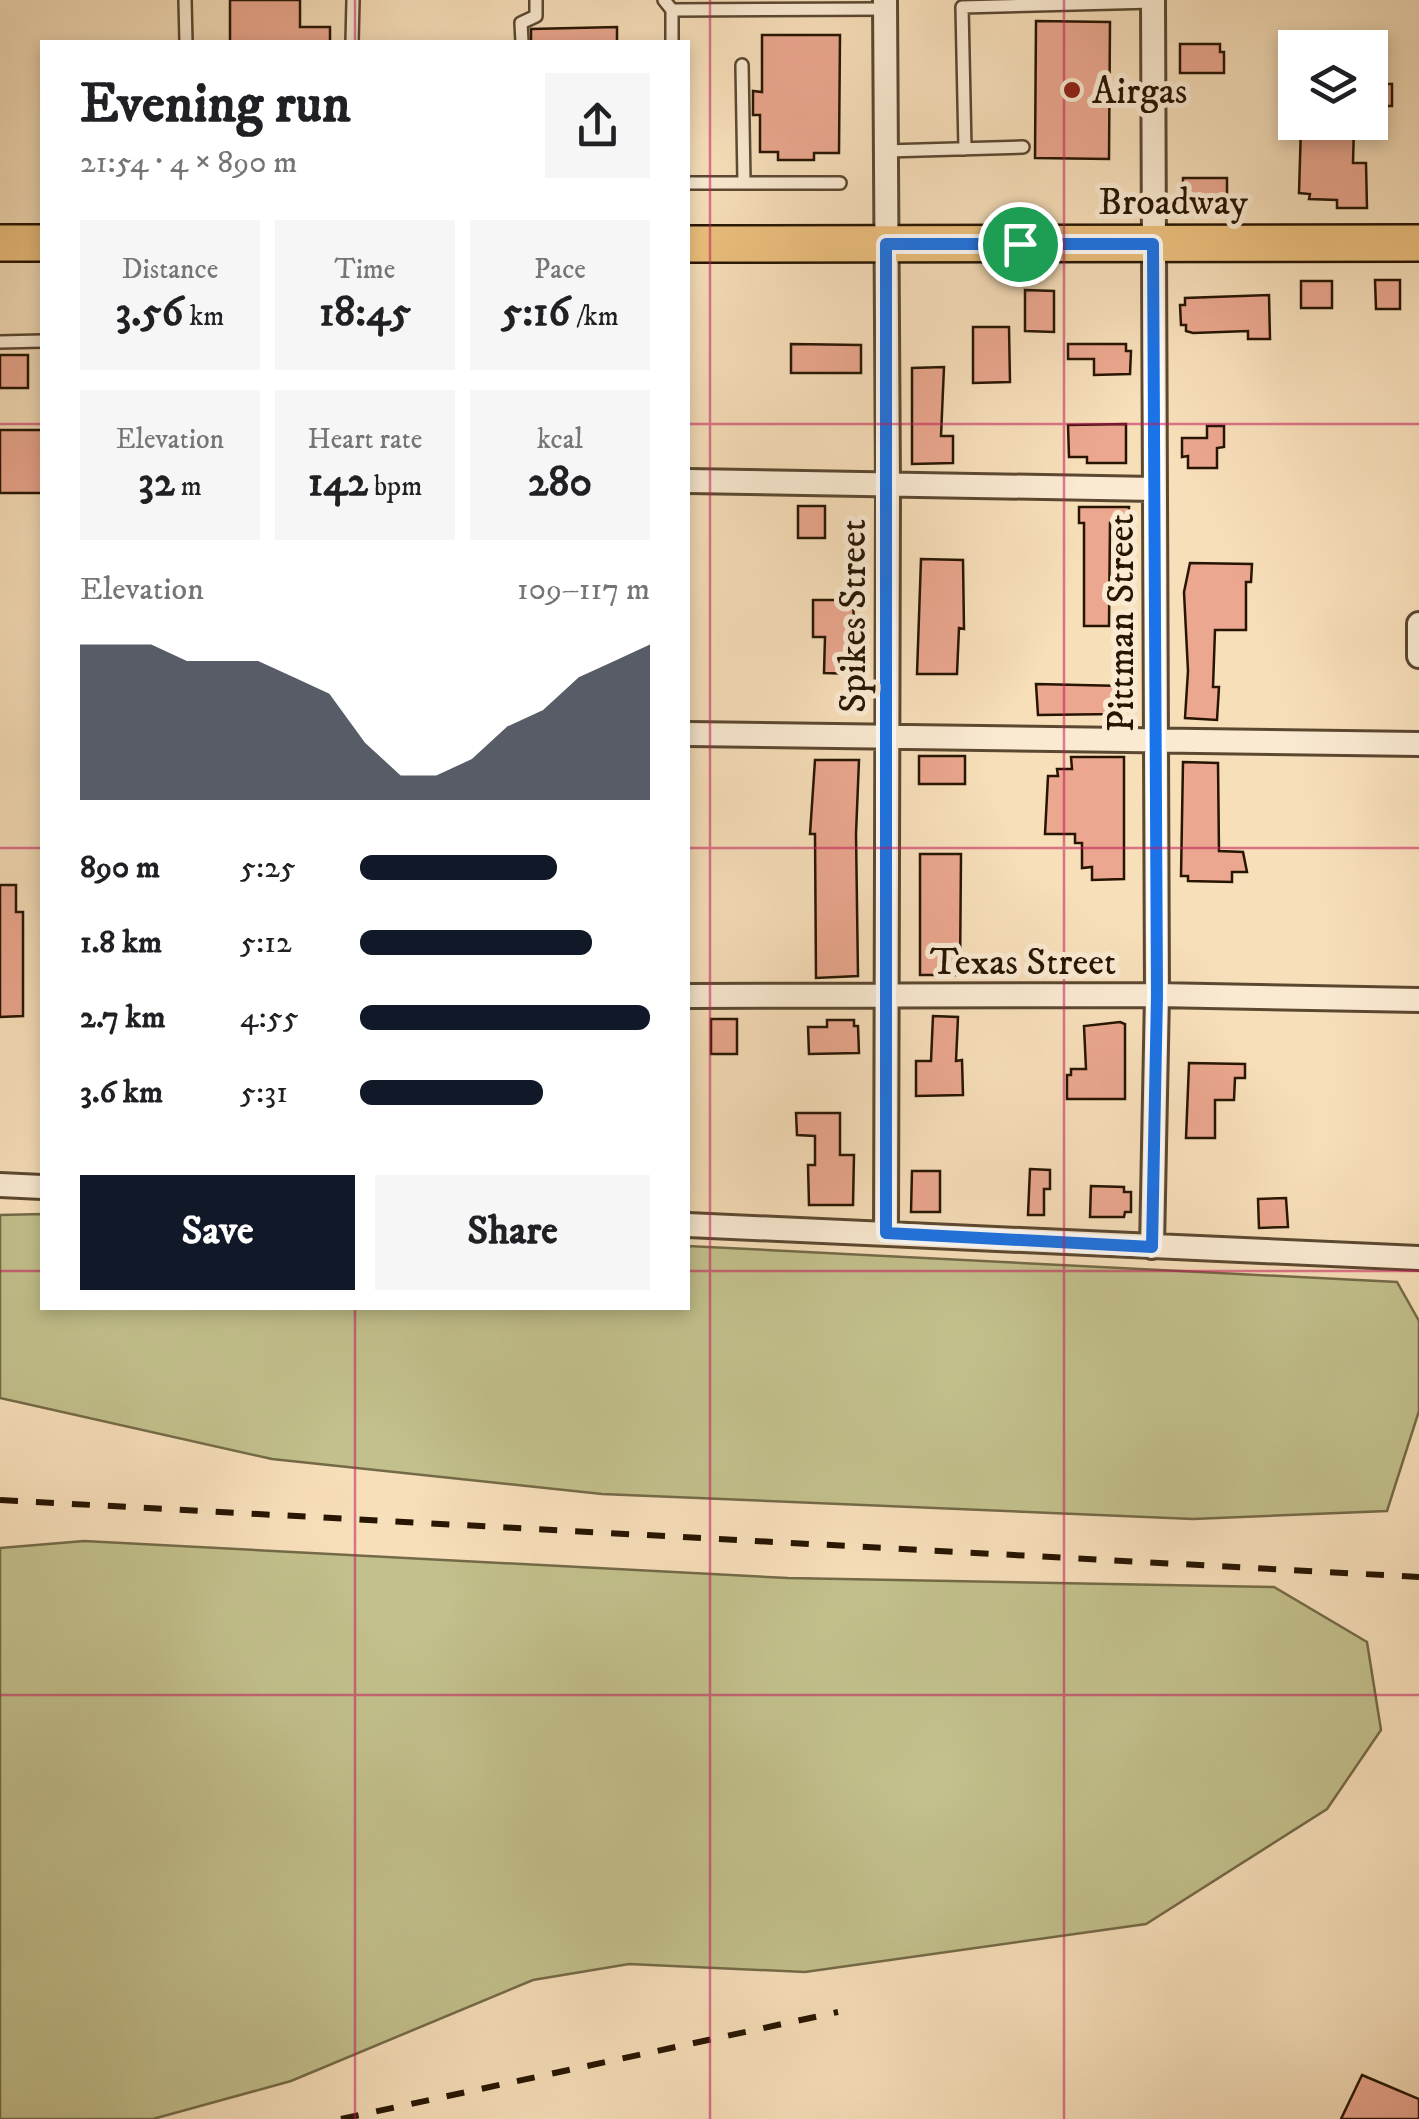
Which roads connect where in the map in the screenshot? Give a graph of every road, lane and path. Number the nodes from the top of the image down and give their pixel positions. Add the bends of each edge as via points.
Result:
1 (185, 0) edge
2 (353, 0) edge
3 (536, 0) edge
4 (1154, 1) edge
5 (885, 4) edge
6 (668, 5) edge
7 (186, 40) edge
8 (352, 40) edge
9 (522, 40) edge
10 (672, 40) edge
11 (742, 64) dead end
12 (1023, 147) dead end
13 (965, 148) junction
14 (886, 151) junction
15 (744, 182) junction
16 (840, 182) dead end
17 (690, 183) edge
18 (0, 243) edge
19 (40, 243) edge
20 (1419, 243) edge
21 (690, 244) edge
22 (886, 244) junction
23 (1153, 244) junction
24 (40, 341) edge
25 (0, 342) edge
26 (690, 481) edge
27 (888, 487) junction
28 (1155, 489) junction
29 (1419, 624) edge
30 (1419, 656) edge
31 (690, 734) edge
32 (886, 737) junction
33 (1155, 739) junction
34 (1419, 744) edge
35 (1157, 995) junction
36 (690, 996) edge
37 (886, 996) junction
38 (1419, 1000) edge
39 (0, 1185) edge
40 (40, 1187) edge
41 (690, 1225) edge
42 (886, 1233) junction
43 (1152, 1247) junction
44 (1419, 1258) edge

1 - 7 lane
2 - 8 lane
3 - 9 lane via 536,16 521,23
4 - 13 lane via 962,7
4 - 23 street, Pittman Street
5 - 6 lane
5 - 14 street, Spikes Street
6 - 10 lane
11 - 15 lane
12 - 13 lane
13 - 14 lane
14 - 22 street, Spikes Street
15 - 16 lane
15 - 17 lane
18 - 19 main road
20 - 23 main road, Broadway
21 - 22 main road, Broadway
22 - 23 main road, Broadway
22 - 27 street, Spikes Street
23 - 28 street, Pittman Street
24 - 25 lane
26 - 27 street
27 - 28 street
27 - 32 street, Spikes Street
28 - 33 street, Pittman Street
29 - 30 street
31 - 32 street
32 - 33 street
32 - 37 street, Spikes Street
33 - 34 street
33 - 35 street, Pittman Street
35 - 37 street, Texas Street
35 - 38 street, Texas Street
35 - 43 street, Pittman Street
36 - 37 street, Texas Street
37 - 42 street, Spikes Street
39 - 40 street
41 - 42 street
42 - 43 street
43 - 44 street

